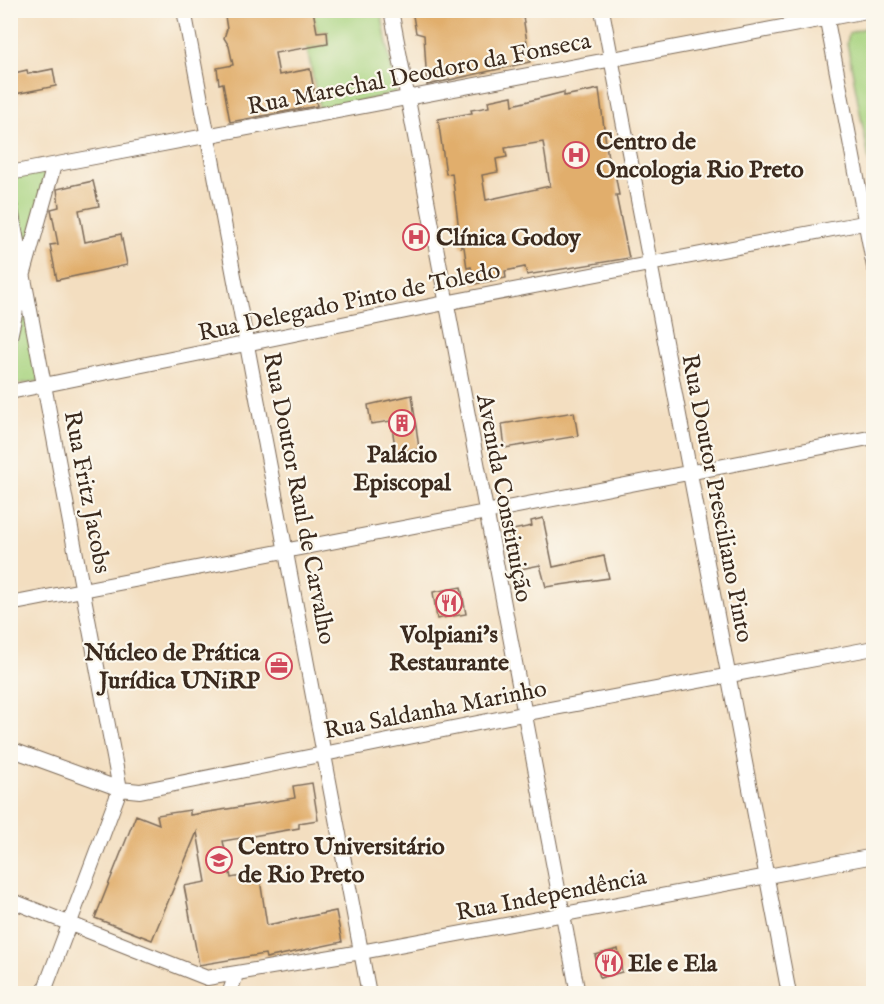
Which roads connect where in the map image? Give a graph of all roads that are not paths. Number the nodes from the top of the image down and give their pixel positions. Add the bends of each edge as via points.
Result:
1 (184, 10) edge
2 (390, 10) edge
3 (602, 10) edge
4 (872, 10) edge
5 (826, 14) edge
6 (611, 59) junction
7 (407, 100) junction
8 (209, 137) junction
9 (54, 165) junction
10 (10, 173) edge
11 (10, 204) edge
12 (869, 221) edge
13 (650, 263) junction
14 (873, 267) edge
15 (24, 273) junction
16 (445, 303) junction
17 (10, 337) edge
18 (248, 345) junction
19 (45, 386) junction
20 (10, 392) edge
21 (873, 437) edge
22 (690, 472) junction
23 (485, 512) junction
24 (287, 549) junction
25 (84, 588) junction
26 (10, 604) edge
27 (873, 648) edge
28 (728, 675) junction
29 (524, 714) junction
30 (10, 748) edge
31 (325, 755) junction
32 (120, 789) junction
33 (873, 856) edge
34 (766, 876) junction
35 (10, 900) edge
36 (562, 914) junction
37 (70, 925) junction
38 (361, 952) junction
39 (236, 975) junction
40 (43, 993) edge
41 (229, 993) edge
42 (369, 993) edge
43 (578, 993) edge
44 (789, 993) edge

1 - 8 street, Rua Doutor Raul de Carvalho
2 - 7 street, Avenida Constituição
3 - 6 street, Rua Doutor Presciliano Pinto
4 - 5 street, Rua Marechal Deodoro da Fonseca
5 - 6 street, Rua Marechal Deodoro da Fonseca
5 - 12 street
6 - 7 street, Rua Marechal Deodoro da Fonseca
6 - 13 street, Rua Doutor Presciliano Pinto
7 - 8 street, Rua Marechal Deodoro da Fonseca
7 - 16 street, Avenida Constituição
8 - 9 street, Rua Marechal Deodoro da Fonseca
8 - 18 street, Rua Doutor Raul de Carvalho
9 - 10 street, Rua Marechal Deodoro da Fonseca
9 - 15 street
11 - 15 street, Rua Fritz Jacobs
12 - 13 street, Rua Delegado Pinto de Toledo
12 - 14 street
13 - 16 street, Rua Delegado Pinto de Toledo
13 - 22 street, Rua Doutor Presciliano Pinto
15 - 17 street
15 - 19 street, Rua Fritz Jacobs
16 - 18 street, Rua Delegado Pinto de Toledo
16 - 23 street, Avenida Constituição
18 - 19 street, Rua Delegado Pinto de Toledo
18 - 24 street, Rua Doutor Raul de Carvalho
19 - 20 street, Rua Delegado Pinto de Toledo
19 - 25 street, Rua Fritz Jacobs
21 - 22 street
22 - 23 street
22 - 28 street, Rua Doutor Presciliano Pinto
23 - 24 street
23 - 29 street, Avenida Constituição
24 - 25 street
24 - 31 street, Rua Doutor Raul de Carvalho
25 - 26 street
25 - 32 street, Rua Fritz Jacobs
27 - 28 street, Rua Saldanha Marinho
28 - 29 street, Rua Saldanha Marinho
28 - 34 street, Rua Doutor Presciliano Pinto
29 - 31 street, Rua Saldanha Marinho
29 - 36 street, Avenida Constituição
30 - 32 street, Rua Saldanha Marinho
31 - 32 street, Rua Saldanha Marinho via 140,792
31 - 38 street, Rua Doutor Raul de Carvalho
32 - 37 street
33 - 34 street, Rua Independência
34 - 36 street, Rua Independência
34 - 44 street, Rua Doutor Presciliano Pinto
35 - 37 street, Rua Independência
36 - 38 street, Rua Independência
36 - 43 street, Avenida Constituição
37 - 39 street, Rua Independência via 207,978
37 - 40 street
38 - 39 street, Rua Independência
38 - 42 street, Rua Doutor Raul de Carvalho
39 - 41 street

